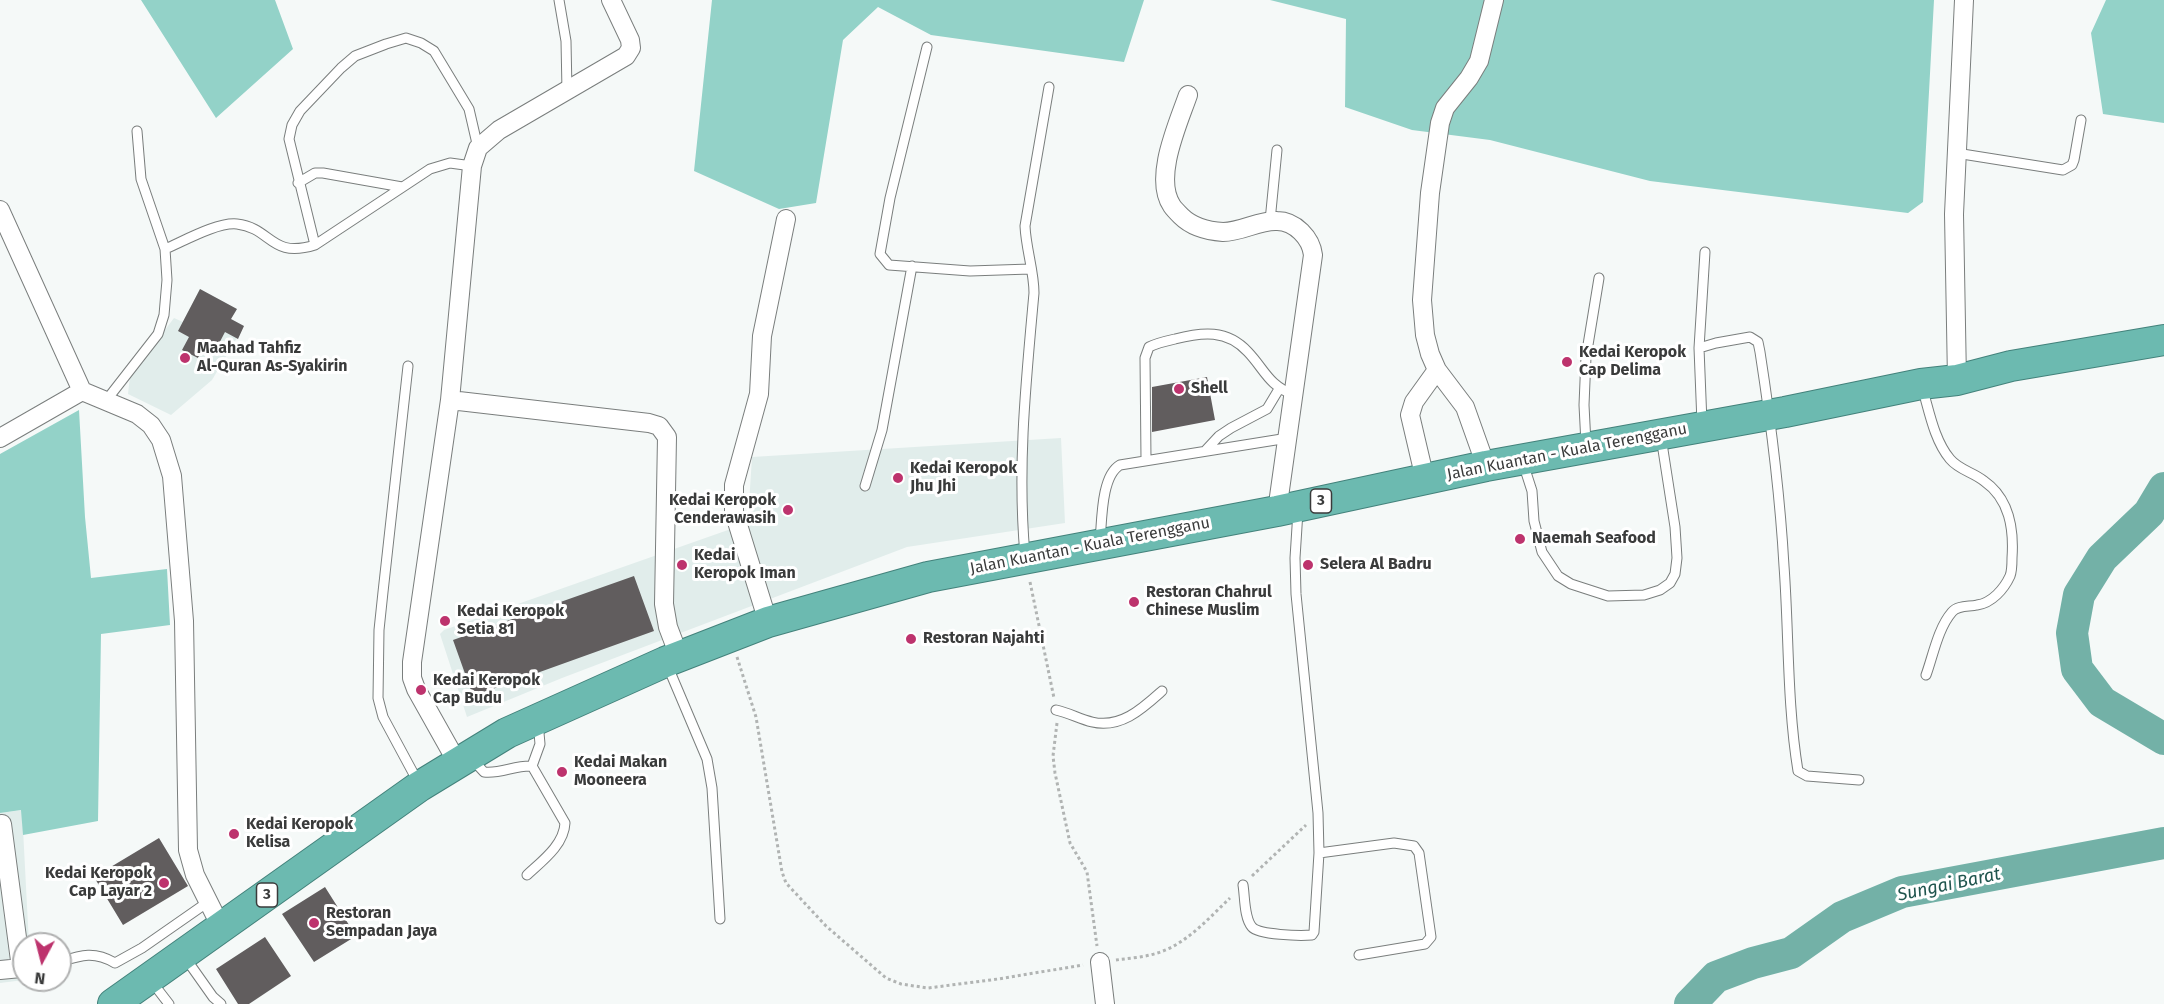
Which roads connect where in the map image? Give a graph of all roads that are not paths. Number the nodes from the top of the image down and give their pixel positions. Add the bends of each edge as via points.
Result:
1 (559, 0) edge
2 (611, 0) edge
3 (1494, 0) edge
4 (1964, 0) edge
5 (927, 47) dead end
6 (1049, 87) dead end
7 (567, 91) junction
8 (1188, 95) dead end
9 (2081, 120) dead end
10 (136, 131) dead end
11 (478, 148) junction
12 (1277, 150) dead end
13 (1956, 153) junction
14 (472, 166) junction
15 (298, 183) junction
16 (402, 187) junction
17 (0, 210) edge
18 (786, 219) dead end
19 (1270, 221) junction
20 (315, 245) junction
21 (165, 249) junction
22 (1705, 252) dead end
23 (912, 266) junction
24 (1030, 269) junction
25 (1599, 278) dead end
26 (2164, 340) edge
27 (1699, 348) junction
28 (408, 366) dead end
29 (1437, 370) junction
30 (1957, 380) junction
31 (1922, 384) junction
32 (82, 391) junction
33 (1287, 392) junction
34 (450, 400) junction
35 (105, 402) junction
36 (1769, 414) junction
37 (1702, 427) junction
38 (1660, 435) junction
39 (0, 438) edge
40 (1288, 438) junction
41 (1586, 449) junction
42 (1205, 451) junction
43 (1146, 459) junction
44 (1522, 460) junction
45 (1486, 466) junction
46 (1425, 479) junction
47 (865, 486) dead end
48 (1288, 508) junction
49 (1099, 543) junction
50 (1025, 559) junction
51 (768, 622) junction
52 (672, 659) junction
53 (1926, 675) dead end
54 (1162, 690) dead end
55 (1056, 710) road end
56 (538, 718) junction
57 (463, 759) junction
58 (532, 766) junction
59 (1860, 780) dead end
60 (420, 786) junction
61 (2, 824) dead end
62 (1319, 853) junction
63 (4, 868) edge
64 (527, 876) dead end
65 (1243, 885) road end
66 (215, 915) junction
67 (720, 919) dead end
68 (16, 932) edge
69 (183, 954) junction
70 (1359, 955) dead end
71 (72, 959) edge
72 (1100, 962) road end
73 (135, 991) edge
74 (169, 1004) edge
75 (221, 1004) edge
76 (1105, 1004) edge

1 - 7 lane via 566,41
2 - 7 street via 631,48 626,56
3 - 29 street via 1479,61 1445,108 1437,140 1422,300 1425,335
4 - 13 street
5 - 23 lane via 880,254 889,265
6 - 24 lane via 1025,226
7 - 11 street via 499,130
8 - 19 street via 1171,143 1165,178 1171,205 1186,221 1210,231 1241,230
9 - 13 lane via 2074,160 2063,170
10 - 21 lane via 141,179
11 - 14 street
11 - 15 lane via 469,109 434,51 406,38 355,56 300,111 289,139
12 - 19 lane
13 - 30 street
14 - 16 lane via 450,163 430,169
14 - 34 street
15 - 16 lane via 322,173
15 - 20 lane
16 - 20 lane
17 - 32 street
18 - 51 street via 762,336 759,394 734,485 734,512
19 - 33 street via 1295,227 1312,245 1313,255
20 - 21 lane via 289,249 250,227 235,224
21 - 35 lane via 167,280 158,334
22 - 27 lane
23 - 24 lane
23 - 47 lane via 882,430
24 - 50 lane via 1034,293 1023,407 1020,509
25 - 41 lane via 1586,357
26 - 30 highway, Jalan Kuantan - Kuala Terengganu / 3 via 2011,366
27 - 36 lane via 1750,337 1758,342
27 - 37 lane
28 - 60 lane via 381,611 378,698 383,717
29 - 45 street via 1465,407
29 - 46 street via 1414,402 1410,415
30 - 31 highway, Jalan Kuantan - Kuala Terengganu / 3
31 - 36 highway, Jalan Kuantan - Kuala Terengganu / 3
31 - 53 lane via 1941,446 1959,467 1984,480 1998,493 2013,538 2011,574 1999,594 1979,605 1953,610
32 - 35 street
32 - 39 street
33 - 40 street
33 - 42 lane via 1225,432
33 - 43 lane via 1268,379 1247,351 1220,334 1199,333 1149,347 1145,358
34 - 52 street via 659,426 667,437 664,603
34 - 57 street via 412,678
35 - 66 street via 137,414 151,425 161,440 172,476 184,621 188,850 195,875
36 - 37 highway, Jalan Kuantan - Kuala Terengganu / 3
36 - 59 lane via 1798,771 1807,776
37 - 38 highway, Jalan Kuantan - Kuala Terengganu / 3
38 - 41 highway, Jalan Kuantan - Kuala Terengganu / 3
38 - 44 lane via 1677,558 1670,583 1644,595 1608,596 1558,576 1542,552 1532,491
40 - 42 lane
40 - 48 street
41 - 44 highway, Jalan Kuantan - Kuala Terengganu / 3
42 - 43 lane
43 - 49 lane via 1120,465 1111,475
44 - 45 highway, Jalan Kuantan - Kuala Terengganu / 3
45 - 46 highway, Jalan Kuantan - Kuala Terengganu / 3
46 - 48 highway, Jalan Kuantan - Kuala Terengganu / 3
48 - 49 highway, Jalan Kuantan - Kuala Terengganu / 3
48 - 62 lane
49 - 50 highway, Jalan Kuantan - Kuala Terengganu / 3
50 - 51 highway, Jalan Kuantan - Kuala Terengganu / 3 via 928,577
51 - 52 highway, Jalan Kuantan - Kuala Terengganu / 3
52 - 56 highway, Jalan Kuantan - Kuala Terengganu / 3
52 - 67 lane via 707,759
54 - 55 lane via 1122,720 1091,722
56 - 57 highway, Jalan Kuantan - Kuala Terengganu / 3
56 - 58 lane via 540,744
57 - 58 lane via 484,772
57 - 60 highway, Jalan Kuantan - Kuala Terengganu / 3
58 - 64 lane via 565,829 557,845
60 - 66 highway, Jalan Kuantan - Kuala Terengganu / 3
61 - 63 street
62 - 65 lane via 1312,935 1252,928
62 - 70 lane via 1394,843 1414,846 1419,853 1431,937 1425,944
63 - 68 street
66 - 69 highway, Jalan Kuantan - Kuala Terengganu / 3
66 - 71 lane via 115,963 102,955
69 - 73 highway, Jalan Kuantan - Kuala Terengganu / 3
69 - 75 lane
72 - 76 street
73 - 74 lane

